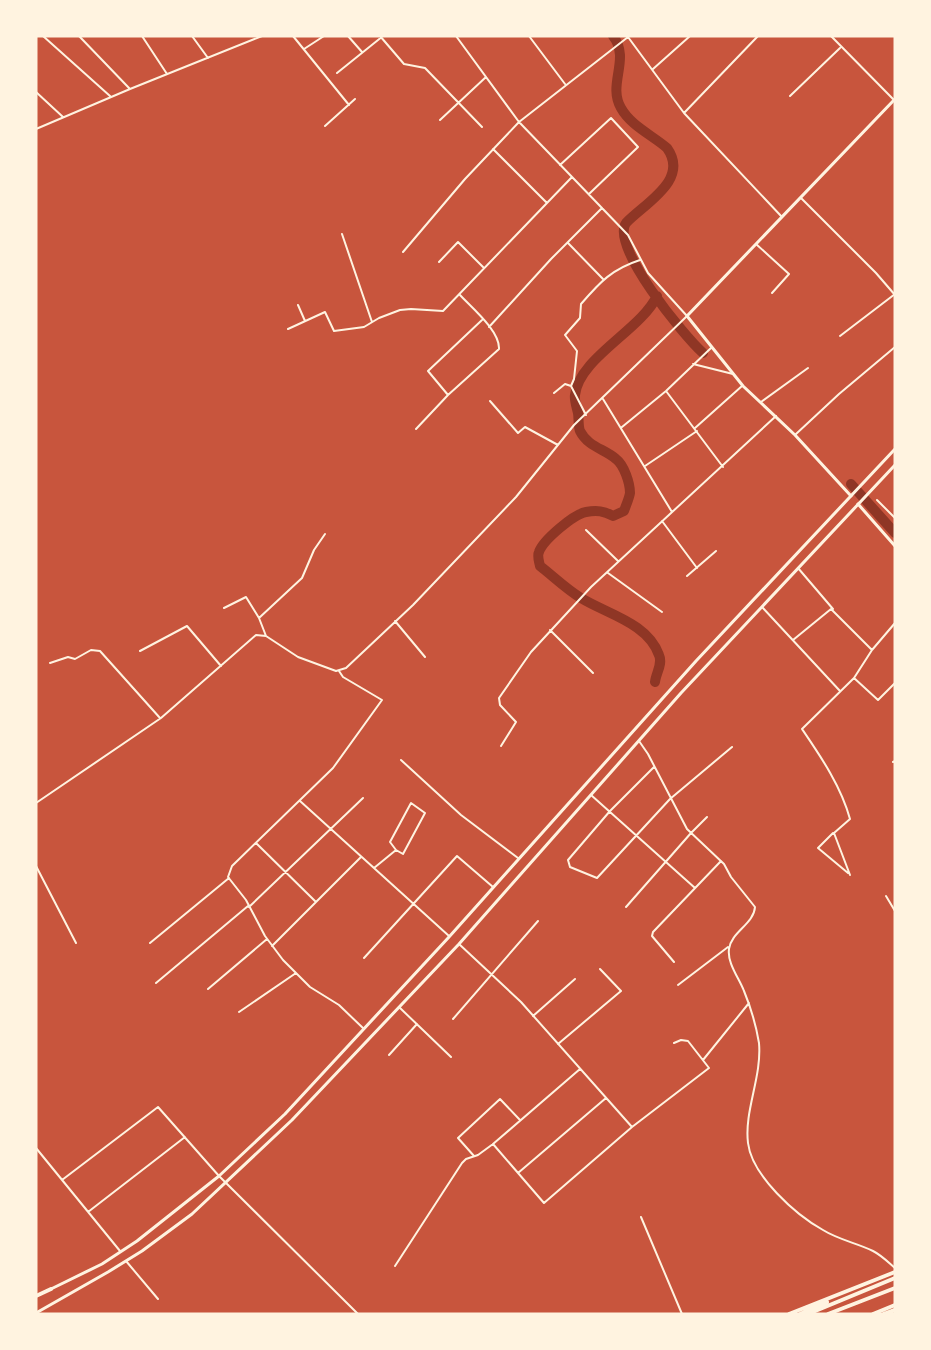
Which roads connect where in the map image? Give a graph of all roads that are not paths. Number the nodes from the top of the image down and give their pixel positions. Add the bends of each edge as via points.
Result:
1 (43, 36) edge
2 (79, 36) edge
3 (142, 36) edge
4 (192, 36) edge
5 (262, 36) edge
6 (293, 36) edge
7 (324, 36) edge
8 (348, 36) edge
9 (381, 36) edge
10 (456, 36) edge
11 (529, 36) edge
12 (627, 36) edge
13 (690, 36) edge
14 (758, 36) edge
15 (831, 36) edge
16 (257, 37) edge
17 (841, 47) junction
18 (304, 49) junction
19 (362, 53) junction
20 (208, 58) junction
21 (653, 69) junction
22 (337, 73) dead end
23 (167, 74) junction
24 (486, 77) junction
25 (566, 85) junction
26 (130, 89) junction
27 (36, 92) edge
28 (790, 96) dead end
29 (111, 97) junction
30 (355, 99) dead end
31 (895, 100) edge
32 (458, 102) junction
33 (349, 105) junction
34 (684, 113) junction
35 (63, 117) junction
36 (440, 120) dead end
37 (519, 122) junction
38 (325, 126) dead end
39 (482, 127) dead end
40 (36, 129) edge
41 (493, 149) junction
42 (561, 165) junction
43 (572, 177) junction
44 (588, 194) junction
45 (801, 198) junction
46 (547, 203) junction
47 (602, 208) junction
48 (782, 217) junction
49 (342, 234) dead end
50 (568, 243) junction
51 (756, 244) junction
52 (403, 252) dead end
53 (640, 260) junction
54 (439, 262) dead end
55 (484, 268) junction
56 (603, 279) junction
57 (772, 293) dead end
58 (895, 294) edge
59 (460, 295) junction
60 (298, 305) dead end
61 (687, 316) junction
62 (483, 319) junction
63 (305, 321) junction
64 (372, 322) junction
65 (489, 327) junction
66 (288, 329) dead end
67 (840, 336) dead end
68 (895, 347) edge
69 (711, 348) junction
70 (693, 364) junction
71 (808, 368) dead end
72 (733, 374) junction
73 (743, 386) junction
74 (572, 388) junction
75 (666, 391) junction
76 (554, 393) dead end
77 (448, 395) junction
78 (603, 399) junction
79 (490, 402) dead end
80 (761, 402) junction
81 (585, 416) junction
82 (776, 416) junction
83 (622, 427) junction
84 (416, 429) dead end
85 (696, 430) junction
86 (795, 435) junction
87 (558, 445) junction
88 (895, 449) edge
89 (895, 465) edge
90 (645, 466) junction
91 (723, 467) junction
92 (852, 495) junction
93 (877, 500) dead end
94 (859, 503) junction
95 (672, 512) junction
96 (895, 518) edge
97 (662, 521) junction
98 (586, 530) dead end
99 (325, 534) dead end
100 (895, 546) edge
101 (716, 552) dead end
102 (619, 562) junction
103 (696, 568) junction
104 (798, 568) junction
105 (608, 573) junction
106 (687, 576) dead end
107 (761, 606) junction
108 (224, 608) dead end
109 (833, 610) junction
110 (662, 612) dead end
111 (259, 618) junction
112 (395, 621) junction
113 (895, 623) edge
114 (892, 627) junction
115 (550, 630) junction
116 (895, 630) edge
117 (266, 636) junction
118 (793, 640) junction
119 (140, 651) dead end
120 (872, 651) junction
121 (425, 657) dead end
122 (50, 663) dead end
123 (221, 666) junction
124 (339, 671) junction
125 (592, 674) dead end
126 (854, 678) junction
127 (895, 683) edge
128 (840, 691) junction
129 (161, 718) junction
130 (639, 741) junction
131 (501, 746) dead end
132 (732, 747) dead end
133 (400, 760) dead end
134 (654, 767) junction
135 (591, 795) junction
136 (363, 798) dead end
137 (670, 799) junction
138 (300, 801) junction
139 (36, 803) edge
140 (610, 811) junction
141 (707, 817) dead end
142 (331, 828) junction
143 (691, 833) junction
144 (834, 833) junction
145 (637, 836) junction
146 (256, 843) junction
147 (396, 850) junction
148 (362, 857) junction
149 (519, 858) junction
150 (666, 861) junction
151 (721, 861) junction
152 (36, 866) edge
153 (374, 868) junction
154 (286, 872) junction
155 (229, 878) junction
156 (493, 887) junction
157 (695, 888) junction
158 (886, 896) dead end
159 (316, 902) junction
160 (413, 904) junction
161 (249, 906) junction
162 (626, 907) dead end
163 (895, 911) edge
164 (538, 921) dead end
165 (449, 937) junction
166 (267, 939) junction
167 (76, 943) dead end
168 (150, 943) dead end
169 (459, 944) junction
170 (272, 946) junction
171 (729, 946) junction
172 (364, 958) dead end
173 (674, 962) dead end
174 (600, 969) dead end
175 (296, 973) junction
176 (493, 975) junction
177 (575, 980) dead end
178 (156, 983) dead end
179 (678, 985) dead end
180 (207, 989) dead end
181 (749, 1004) junction
182 (399, 1007) junction
183 (239, 1012) dead end
184 (533, 1016) junction
185 (453, 1019) dead end
186 (417, 1024) junction
187 (364, 1029) junction
188 (674, 1043) dead end
189 (558, 1044) junction
190 (389, 1055) dead end
191 (452, 1056) dead end
192 (703, 1060) junction
193 (580, 1069) junction
194 (606, 1098) junction
195 (520, 1121) junction
196 (632, 1127) junction
197 (185, 1137) junction
198 (493, 1144) junction
199 (36, 1148) edge
200 (474, 1156) junction
201 (518, 1173) junction
202 (219, 1176) junction
203 (62, 1180) junction
204 (226, 1183) junction
205 (88, 1212) junction
206 (641, 1217) dead end
207 (120, 1251) junction
208 (126, 1261) junction
209 (395, 1266) dead end
210 (895, 1270) edge
211 (895, 1278) edge
212 (867, 1283) junction
213 (895, 1288) edge
214 (51, 1289) joint
215 (36, 1296) edge
216 (158, 1299) dead end
217 (895, 1305) edge
218 (895, 1310) edge
219 (36, 1313) edge
220 (358, 1314) edge
221 (682, 1314) edge
222 (789, 1314) edge
223 (800, 1314) edge
224 (808, 1314) edge
225 (828, 1314) edge
226 (873, 1314) edge
227 (885, 1314) edge

1 - 29 street
2 - 26 street
3 - 23 street
4 - 20 street
5 - 16 street
6 - 18 street
7 - 18 street
8 - 19 street
9 - 19 street
9 - 32 street via 404,64 425,68
10 - 24 street
11 - 25 street
12 - 21 street
12 - 25 street
13 - 21 street
14 - 34 street
15 - 17 street
16 - 20 street
17 - 28 street
17 - 31 street
18 - 33 street
19 - 22 street
20 - 23 street
21 - 34 street
23 - 26 street
24 - 32 street
24 - 37 street
25 - 37 street
26 - 29 street
27 - 35 street
29 - 35 street
30 - 33 street
31 - 45 main road
32 - 36 street
32 - 39 street
33 - 38 street
34 - 48 street
35 - 40 street
37 - 41 street
37 - 42 street
41 - 46 street
41 - 52 street
42 - 43 street
42 - 44 street via 611,118 638,147
43 - 44 street
43 - 46 street
44 - 47 street
45 - 48 main road
45 - 58 street
46 - 55 street
47 - 50 street
47 - 53 street via 628,235
48 - 51 main road
49 - 64 street
50 - 56 street
50 - 65 street
51 - 57 street via 789,274
51 - 61 main road
53 - 56 street
53 - 61 street
54 - 55 street via 458,242
55 - 59 street
56 - 74 street via 580,304 580,318 565,335 577,351
58 - 67 street
59 - 62 street
59 - 64 street via 443,311 411,309
60 - 63 street
61 - 69 main road
61 - 78 street
62 - 65 street
62 - 77 street via 429,371
63 - 64 street via 325,312 334,331
63 - 66 street
65 - 77 street via 499,349
68 - 86 street
69 - 70 street
69 - 72 main road
70 - 72 street
70 - 75 street
71 - 80 street
72 - 73 main road
73 - 80 main road
73 - 85 street
74 - 76 street via 565,384
74 - 81 street
75 - 83 street
75 - 85 street
77 - 84 street
78 - 81 street
78 - 83 street
79 - 87 street via 518,432 525,427
80 - 82 main road
81 - 87 street
82 - 86 main road
82 - 91 street
83 - 90 street
85 - 90 street
85 - 91 street
86 - 92 main road
87 - 112 street via 516,497
88 - 92 main road
89 - 94 main road
90 - 95 street
91 - 95 street
92 - 94 main road
92 - 149 main road
93 - 96 street
94 - 100 main road
94 - 104 main road
95 - 97 street
97 - 102 street
97 - 103 street
98 - 102 street
99 - 111 street via 302,578
101 - 103 street
102 - 105 street
103 - 106 street
104 - 107 main road
104 - 109 street
105 - 110 street
105 - 115 street
107 - 118 street
107 - 130 main road
108 - 111 street via 246,597
109 - 118 street via 829,609
109 - 120 street
111 - 117 street
112 - 121 street
112 - 124 street
113 - 114 street
114 - 116 street
114 - 120 street
115 - 125 street
115 - 131 street via 499,698 500,705 516,722
117 - 123 street via 256,635
117 - 124 street via 298,657
118 - 128 street
119 - 123 street via 188,626
120 - 126 street
122 - 129 street via 100,651
123 - 129 street
124 - 138 street via 382,699 340,760
126 - 127 street via 878,700
126 - 128 street
128 - 144 street via 802,729 819,752 846,805 850,819
129 - 139 street
130 - 134 street
130 - 135 main road
132 - 137 street
133 - 149 street via 461,815
134 - 137 street
134 - 140 street
135 - 140 street
135 - 169 main road
136 - 142 street
137 - 143 street
137 - 145 street
138 - 142 street
138 - 146 street
140 - 145 street
140 - 145 street via 568,860 570,867 597,878
141 - 143 street
142 - 148 street
142 - 154 street
143 - 150 street
143 - 151 street
144 - 144 street via 818,848 850,875 838,843
145 - 150 street
146 - 154 street
146 - 155 street via 232,866
147 - 147 street via 403,854 424,813 411,803 390,842
147 - 153 street
148 - 153 street
148 - 159 street
149 - 156 main road
150 - 157 street
150 - 162 street
151 - 157 street
151 - 171 street via 755,907
152 - 167 street
153 - 160 street
154 - 159 street
154 - 161 street
155 - 161 street
155 - 168 street
156 - 160 street via 457,856
156 - 165 main road
157 - 173 street via 652,935
158 - 163 street
159 - 170 street
160 - 165 street
160 - 172 street
161 - 166 street
161 - 178 street
164 - 176 street
165 - 187 main road
166 - 170 street
166 - 180 street
169 - 176 street
169 - 182 main road
170 - 175 street
171 - 179 street
171 - 181 street
174 - 189 street via 621,991
175 - 183 street
175 - 187 street
176 - 184 street
176 - 185 street
177 - 184 street
181 - 192 street
181 - 210 street via 759,1057 748,1129 754,1160 772,1186 803,1217 844,1241 874,1252
182 - 186 street
182 - 204 main road
184 - 189 street
186 - 190 street
186 - 191 street
187 - 202 main road via 285,1114
188 - 192 street via 688,1041
189 - 193 street
192 - 196 street via 709,1068
193 - 194 street
193 - 195 street
194 - 196 street
194 - 201 street
195 - 198 street
195 - 200 street via 500,1099 458,1138
196 - 201 street via 544,1203
197 - 202 street
197 - 203 street via 158,1107
197 - 205 street
198 - 200 street
198 - 201 street
199 - 203 street
200 - 209 street via 462,1163
202 - 204 street
202 - 207 main road
203 - 205 street
204 - 208 main road via 192,1214
204 - 220 street
205 - 207 street
206 - 221 street
207 - 214 main road
208 - 216 street
208 - 219 main road
210 - 212 highway
211 - 224 highway
212 - 222 highway
212 - 223 highway
213 - 225 highway
214 - 215 highway
217 - 226 highway
218 - 227 highway

